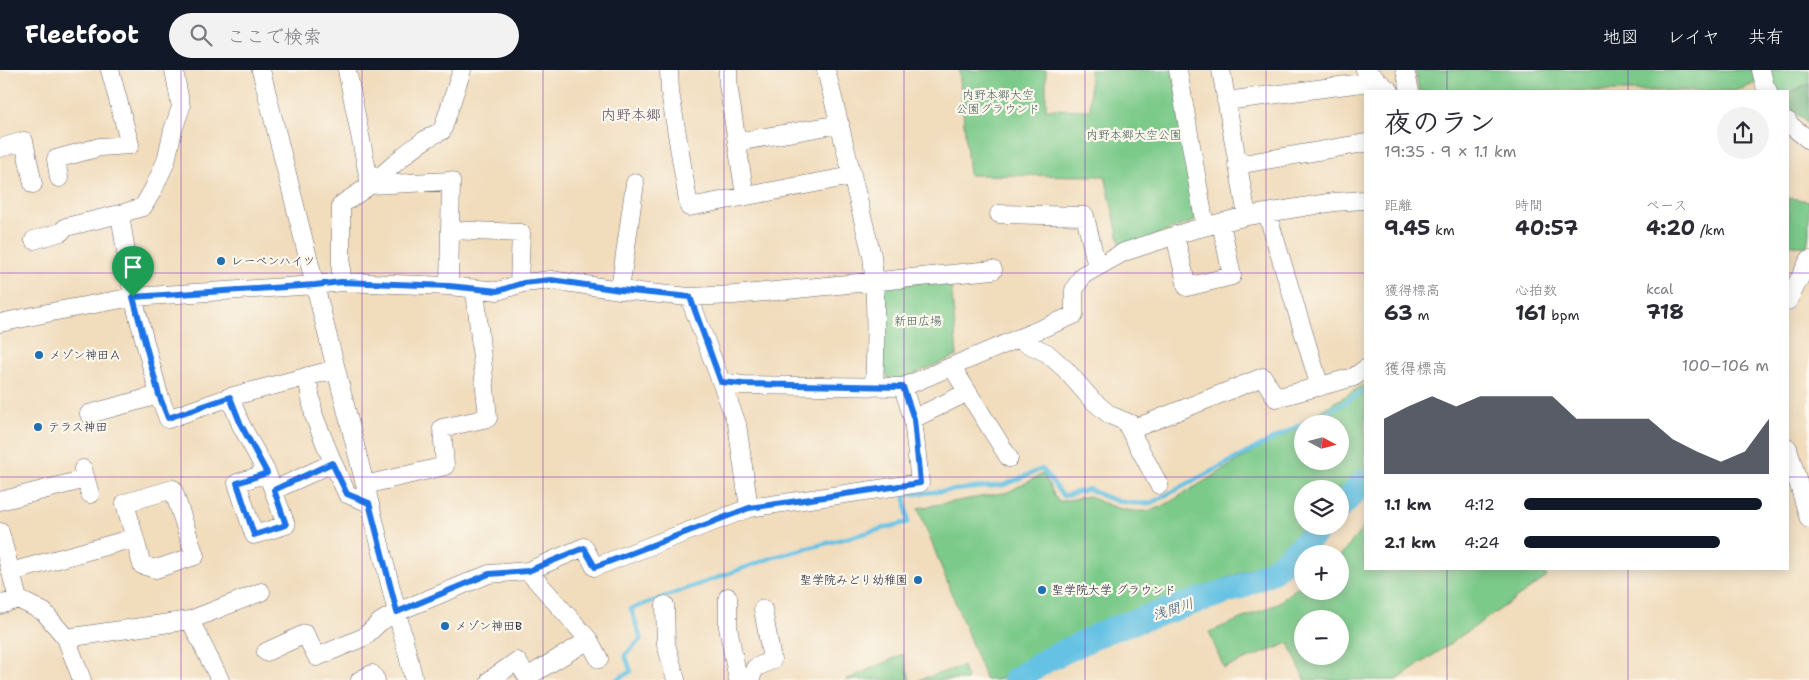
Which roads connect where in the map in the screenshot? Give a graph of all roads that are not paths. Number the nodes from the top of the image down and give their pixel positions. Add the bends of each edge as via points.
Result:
1 (110, 70) edge
2 (174, 70) edge
3 (260, 70) edge
4 (347, 70) edge
5 (462, 70) edge
6 (669, 70) edge
7 (728, 70) edge
8 (826, 70) edge
9 (1178, 70) edge
10 (1221, 70) edge
11 (1405, 70) edge
12 (1377, 81) edge
13 (1410, 90) edge
14 (1226, 101) junction
15 (1789, 123) edge
16 (840, 124) junction
17 (1809, 140) edge
18 (737, 142) junction
19 (1364, 143) edge
20 (0, 148) edge
21 (1238, 165) junction
22 (852, 176) junction
23 (60, 178) dead end
24 (635, 183) dead end
25 (33, 184) dead end
26 (370, 185) junction
27 (745, 196) junction
28 (1364, 200) edge
29 (1267, 213) junction
30 (120, 214) junction
31 (999, 214) dead end
32 (1247, 216) junction
33 (1213, 225) junction
34 (450, 230) junction
35 (1175, 235) junction
36 (34, 240) dead end
37 (1809, 260) edge
38 (1097, 267) junction
39 (993, 270) dead end
40 (875, 281) junction
41 (341, 282) junction
42 (519, 284) junction
43 (315, 285) junction
44 (449, 286) junction
45 (475, 289) junction
46 (620, 290) junction
47 (133, 297) junction
48 (690, 297) junction
49 (1789, 299) edge
50 (0, 323) edge
51 (1017, 339) junction
52 (952, 367) junction
53 (336, 369) junction
54 (1364, 370) edge
55 (307, 376) junction
56 (721, 382) junction
57 (874, 387) junction
58 (903, 387) junction
59 (1320, 387) junction
60 (968, 392) junction
61 (159, 395) junction
62 (230, 397) junction
63 (89, 414) dead end
64 (914, 419) junction
65 (1125, 422) junction
66 (1789, 451) edge
67 (1009, 458) dead end
68 (332, 463) junction
69 (267, 473) junction
70 (86, 481) dead end
71 (365, 485) junction
72 (1159, 485) dead end
73 (274, 490) junction
74 (0, 501) edge
75 (369, 503) junction
76 (749, 508) junction
77 (1809, 519) edge
78 (0, 532) edge
79 (134, 538) junction
80 (528, 571) junction
81 (11, 572) junction
82 (261, 592) dead end
83 (728, 597) dead end
84 (18, 599) junction
85 (0, 605) edge
86 (665, 605) dead end
87 (763, 609) dead end
88 (397, 612) junction
89 (190, 620) junction
90 (66, 638) junction
91 (589, 640) junction
92 (266, 652) dead end
93 (599, 659) dead end
94 (530, 677) edge
95 (82, 680) edge
96 (220, 680) edge
97 (360, 680) edge
98 (376, 680) edge
99 (414, 680) edge
100 (490, 680) edge
101 (676, 680) edge
102 (738, 680) edge
103 (750, 680) edge

1 - 23 street via 130,145 100,147 56,160
2 - 30 street via 181,107 166,161 143,207
3 - 43 street
4 - 26 street
5 - 26 street via 442,131 414,146
6 - 27 street via 689,207
7 - 18 street
8 - 16 street
9 - 33 street
10 - 14 street
11 - 13 street
12 - 14 street
14 - 21 street
15 - 17 street
16 - 18 street
16 - 22 street
18 - 27 street
19 - 21 street
20 - 25 street via 24,141
21 - 32 street
22 - 27 street
22 - 40 street
24 - 46 street
26 - 34 street via 451,181
26 - 41 street via 340,205
28 - 29 street
29 - 32 street
29 - 59 street
30 - 36 street via 66,227 61,232
30 - 47 street
31 - 38 street via 1085,216
32 - 33 street
33 - 35 street
33 - 35 street via 1232,276 1187,287
34 - 42 street via 521,233
34 - 44 street
35 - 38 street via 1124,252
37 - 49 street
38 - 51 street via 1083,275 1074,290 1074,315
39 - 40 street
40 - 48 street
40 - 57 street
41 - 43 street
41 - 44 street
42 - 45 street via 498,291
42 - 46 street via 551,280
43 - 47 street
43 - 53 street
44 - 45 street
45 - 71 street via 488,418 442,428 445,466
46 - 48 street
47 - 50 street
47 - 61 street
48 - 56 street
51 - 52 street
51 - 65 street via 1047,353 1065,368 1092,400
52 - 58 street
52 - 60 street
53 - 55 street
53 - 71 street
54 - 59 street via 1354,378
55 - 62 street
55 - 68 street via 314,416
56 - 57 street
56 - 76 street via 737,424
57 - 58 street
58 - 64 street
59 - 65 street via 1276,398 1263,377 1138,427
60 - 64 street
60 - 67 street
61 - 62 street via 168,418
61 - 63 street
62 - 69 street
64 - 76 street via 920,483
65 - 72 street
66 - 77 street
68 - 73 street
68 - 75 street via 347,494
69 - 73 street
69 - 73 street via 237,483 254,535 286,525
70 - 74 street
71 - 75 street
75 - 88 street
76 - 80 street via 595,567 584,548
78 - 81 street
79 - 79 street via 125,503 173,489 195,556 156,569 142,565
79 - 81 street
80 - 88 street via 489,574
80 - 91 street
81 - 84 street
82 - 89 street
83 - 102 street via 728,627
84 - 85 street
84 - 90 street via 44,612
86 - 101 street via 666,644
87 - 103 street via 772,660 755,668
88 - 92 street via 364,637 317,657 305,634
88 - 99 street
89 - 90 street
89 - 96 street
90 - 95 street
91 - 93 street
91 - 94 street
94 - 100 street via 518,661
97 - 98 street via 372,674

